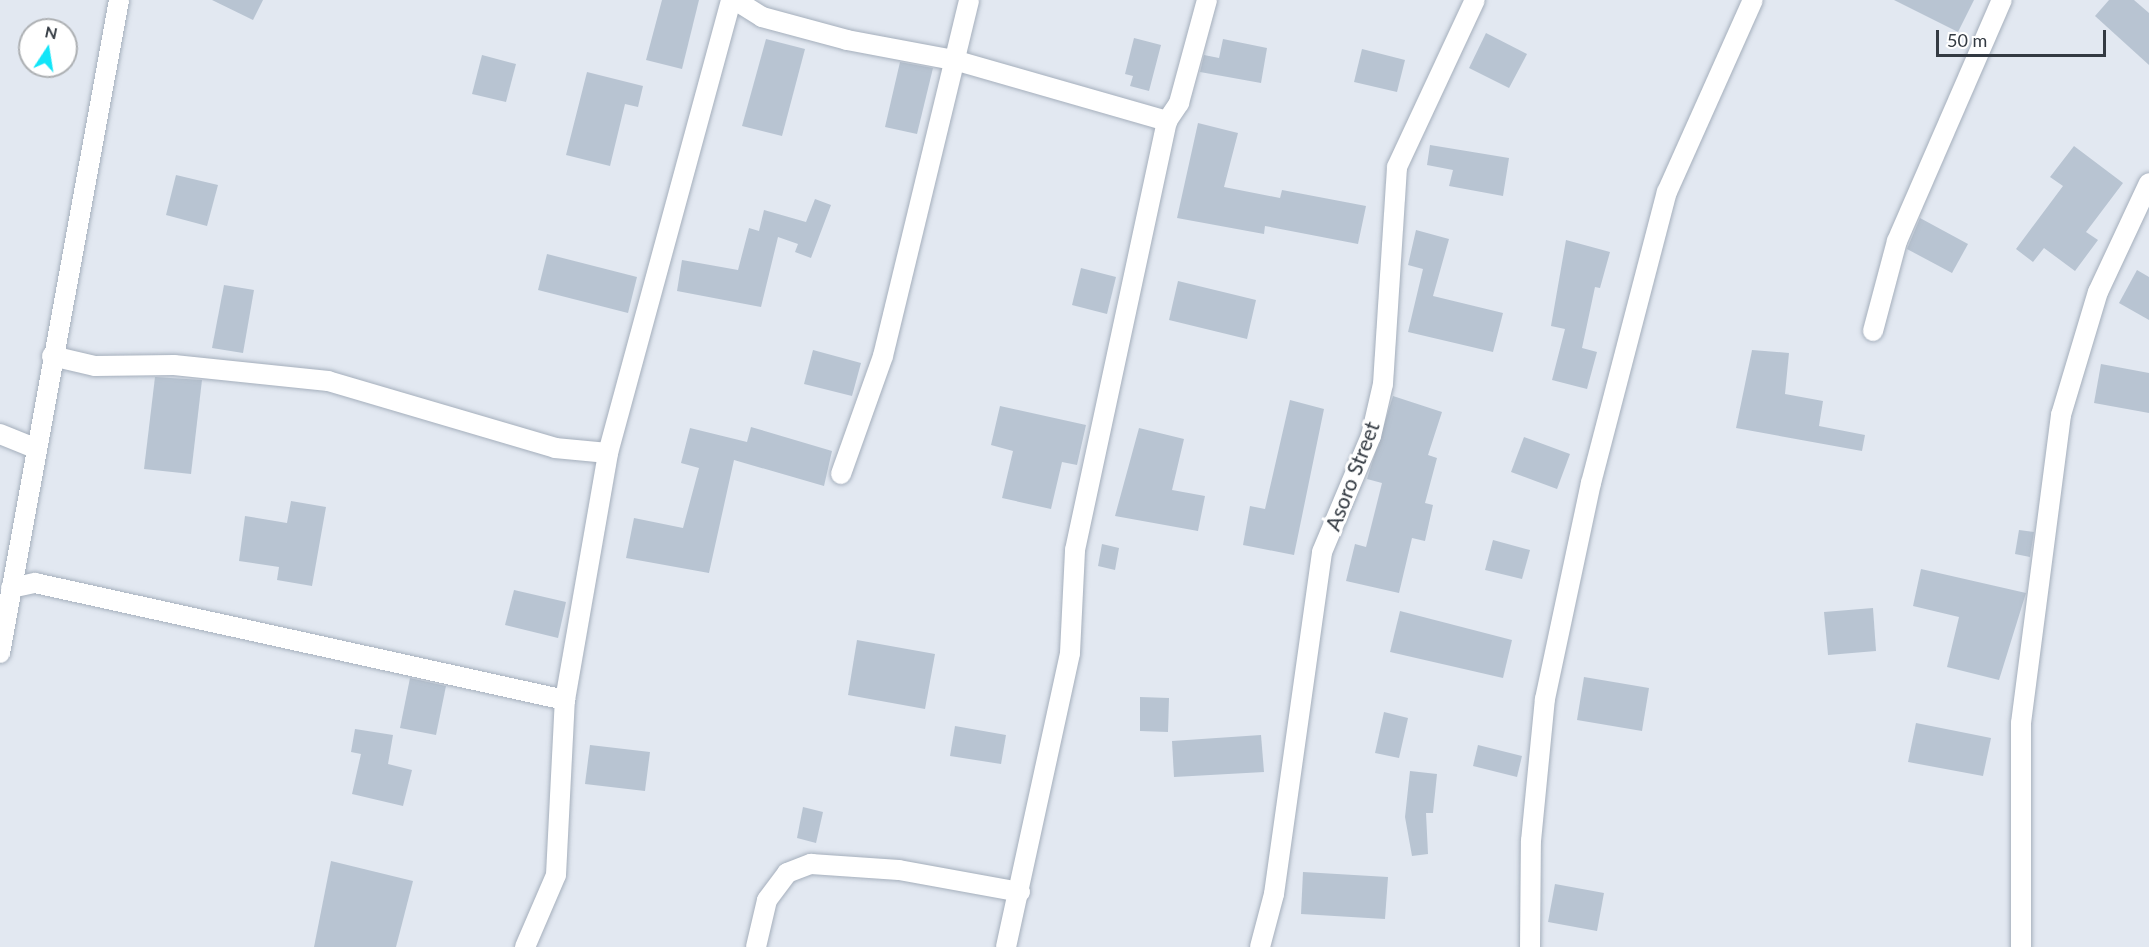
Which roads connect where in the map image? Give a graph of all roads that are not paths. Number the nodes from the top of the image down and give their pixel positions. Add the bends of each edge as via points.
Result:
1 (119, 0) edge
2 (733, 0) edge
3 (969, 0) edge
4 (1207, 0) edge
5 (1475, 0) edge
6 (1753, 0) edge
7 (2002, 0) edge
8 (954, 60) junction
9 (1167, 121) junction
10 (2149, 183) edge
11 (1873, 332) dead end
12 (52, 356) junction
13 (0, 434) edge
14 (35, 448) junction
15 (608, 453) junction
16 (841, 474) dead end
17 (11, 588) junction
18 (0, 653) edge
19 (565, 700) junction
20 (1020, 892) junction
21 (525, 947) edge
22 (756, 947) edge
23 (1006, 947) edge
24 (1260, 947) edge
25 (1530, 947) edge
26 (2021, 947) edge

1 - 12 street
2 - 8 street via 762,16 848,40
2 - 15 street
3 - 8 street
4 - 9 street via 1179,103
5 - 24 street, Asoro Street via 1397,167 1383,384 1371,436 1322,552 1274,894
6 - 25 street via 1666,192 1591,483 1545,699 1531,842
7 - 11 street via 1897,241
8 - 9 street
8 - 16 street via 883,356
9 - 20 street via 1076,550 1070,653
10 - 26 street via 2097,292 2061,415 2020,723
12 - 14 street
12 - 15 street via 95,366 174,365 328,381 555,448
13 - 14 street
14 - 17 street
15 - 19 street
17 - 18 street
17 - 19 street via 35,583
19 - 21 street via 556,875
20 - 22 street via 899,870 811,864 787,873 767,900
20 - 23 street

